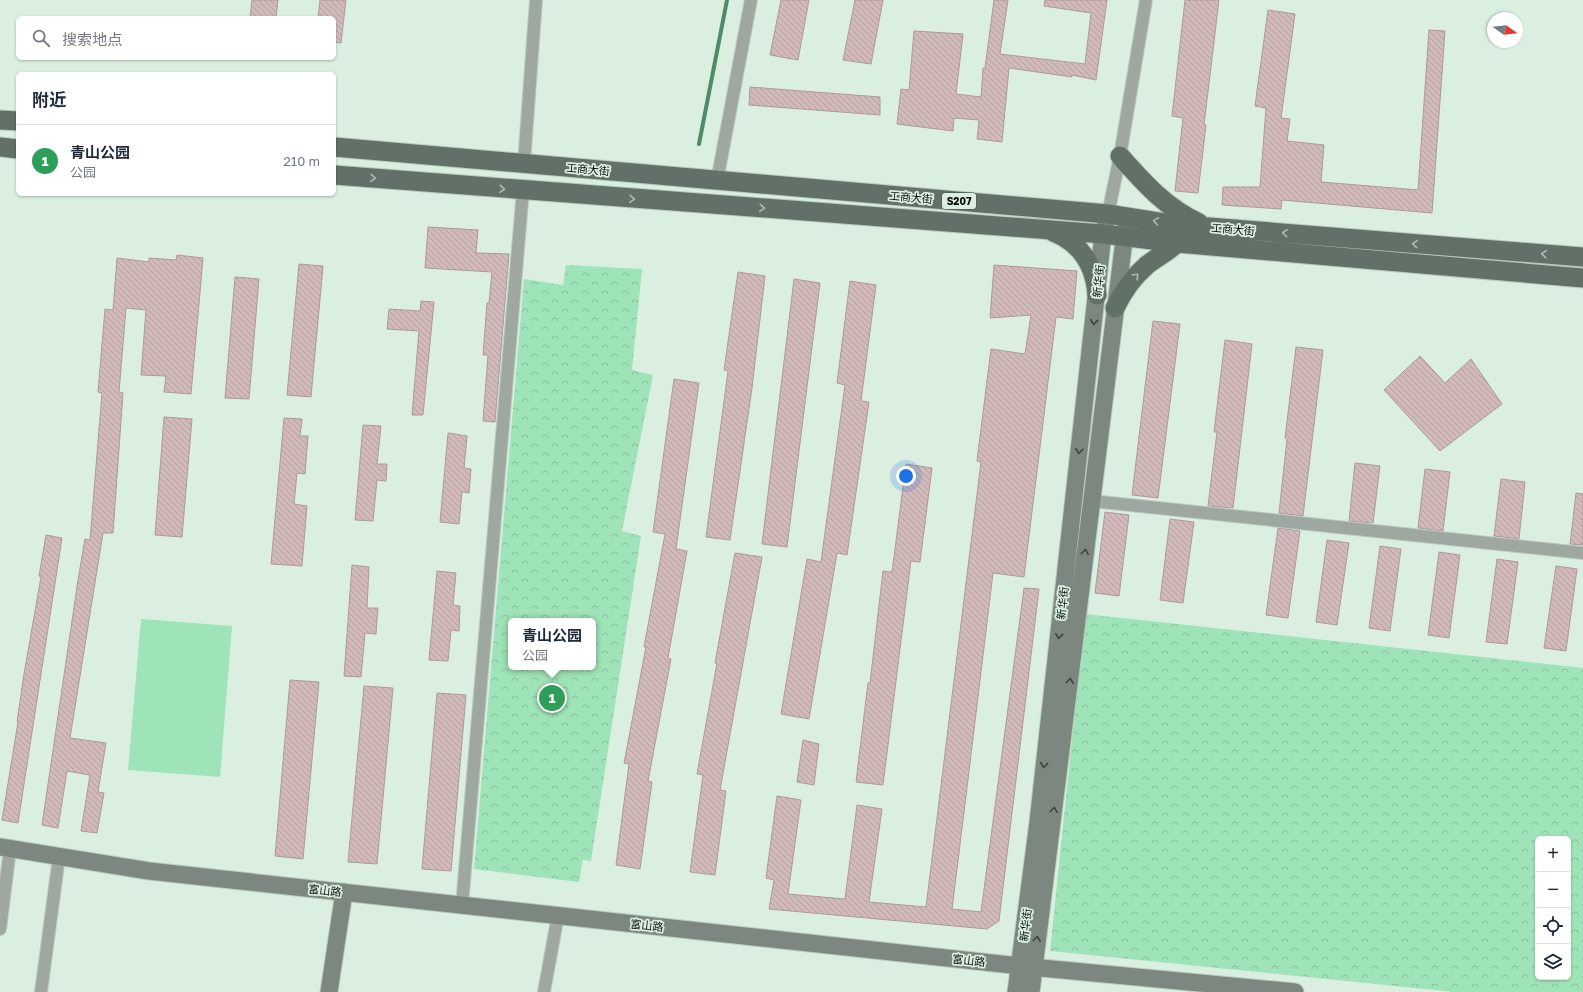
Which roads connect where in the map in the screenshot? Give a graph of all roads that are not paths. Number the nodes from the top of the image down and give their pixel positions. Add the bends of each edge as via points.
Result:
1 (536, 0) edge
2 (750, 0) edge
3 (1146, 0) edge
4 (0, 120) edge
5 (16, 121) edge
6 (0, 147) edge
7 (336, 148) edge
8 (16, 149) edge
9 (1120, 156) junction
10 (524, 163) junction
11 (336, 175) edge
12 (717, 182) junction
13 (523, 190) junction
14 (1108, 214) junction
15 (1127, 217) junction
16 (1206, 226) junction
17 (1044, 229) junction
18 (1103, 234) junction
19 (1125, 236) junction
20 (1177, 243) junction
21 (1583, 257) edge
22 (1583, 278) edge
23 (1096, 295) junction
24 (1115, 308) junction
25 (1092, 501) junction
26 (1583, 554) edge
27 (5, 848) edge
28 (59, 857) junction
29 (344, 892) junction
30 (462, 905) junction
31 (558, 915) junction
32 (0, 929) edge
33 (1027, 966) junction
34 (41, 992) edge
35 (329, 992) edge
36 (544, 992) edge
37 (1016, 992) edge
38 (1031, 992) edge
39 (1295, 992) edge

1 - 10 street
2 - 12 street
3 - 9 street
4 - 5 main road
6 - 8 main road
7 - 10 main road, 工商大街 / S207
9 - 14 street
9 - 16 main road via 1160,199 1174,210
10 - 12 main road, 工商大街 / S207
11 -> 13 main road, 工商大街 / S207
12 - 14 main road, 工商大街 / S207
13 -> 17 main road, 工商大街 / S207
13 - 30 street
14 - 15 main road, 工商大街 / S207
14 - 18 street, 新华街
16 -> 15 main road, 工商大街 / S207
15 - 19 street, 新华街
21 -> 16 main road, 工商大街 / S207
17 - 18 main road, 工商大街 / S207
17 - 23 main road via 1072,242 1086,258 1094,276
18 - 19 main road, 工商大街 / S207
18 - 23 street, 新华街
19 - 20 main road, 工商大街 / S207
19 - 24 street, 新华街
20 - 22 main road, 工商大街 / S207
24 -> 20 main road via 1128,284
23 -> 33 street, 新华街 via 1038,822
24 - 25 street, 新华街
25 - 26 street
33 -> 25 street, 新华街
27 - 28 street, 富山路
27 - 32 street
28 - 29 street, 富山路 via 149,871
28 - 34 street
29 - 30 street, 富山路
29 - 35 street
30 - 31 street, 富山路
31 - 33 street, 富山路
31 - 36 street
33 - 37 street, 新华街
33 - 38 street, 新华街
33 - 39 street, 富山路

